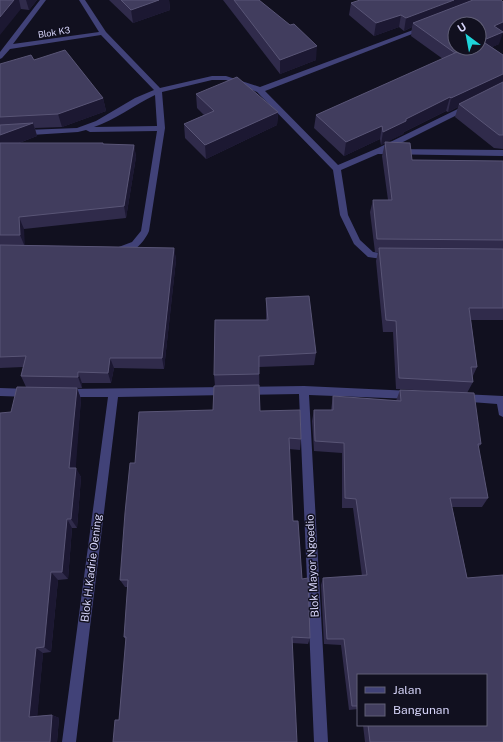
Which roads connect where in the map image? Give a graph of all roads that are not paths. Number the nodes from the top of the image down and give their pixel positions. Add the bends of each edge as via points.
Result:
1 (43, 0) edge
2 (82, 0) edge
3 (432, 24) edge
4 (103, 33) junction
5 (8, 47) junction
6 (0, 57) edge
7 (260, 90) junction
8 (158, 91) junction
9 (475, 102) edge
10 (161, 128) junction
11 (78, 130) junction
12 (0, 134) edge
13 (377, 151) junction
14 (503, 153) edge
15 (337, 169) junction
16 (107, 250) edge
17 (401, 257) edge
18 (304, 390) junction
19 (0, 392) edge
20 (38, 393) edge
21 (53, 393) edge
22 (113, 394) junction
23 (422, 396) edge
24 (454, 398) edge
25 (502, 400) edge
26 (503, 412) edge
27 (69, 742) edge
28 (321, 742) edge

1 - 5 street, Blok K3
2 - 4 street
3 - 7 street
4 - 5 street, Blok K3
4 - 8 street
5 - 6 street, Blok K3
7 - 8 street via 233,80 212,78
7 - 15 street
8 - 10 street
8 - 11 street via 99,123
9 - 13 street
10 - 11 street
10 - 16 street via 145,230 141,240 132,248
11 - 12 street
13 - 14 street
13 - 15 street
15 - 17 street via 344,215 357,242 371,255
18 - 22 street
18 - 23 street
18 - 28 street, Blok Mayor Ngoedio
19 - 20 street
21 - 22 street
22 - 27 street, Blok H.Kadrie Oening
24 - 25 street
25 - 26 street

